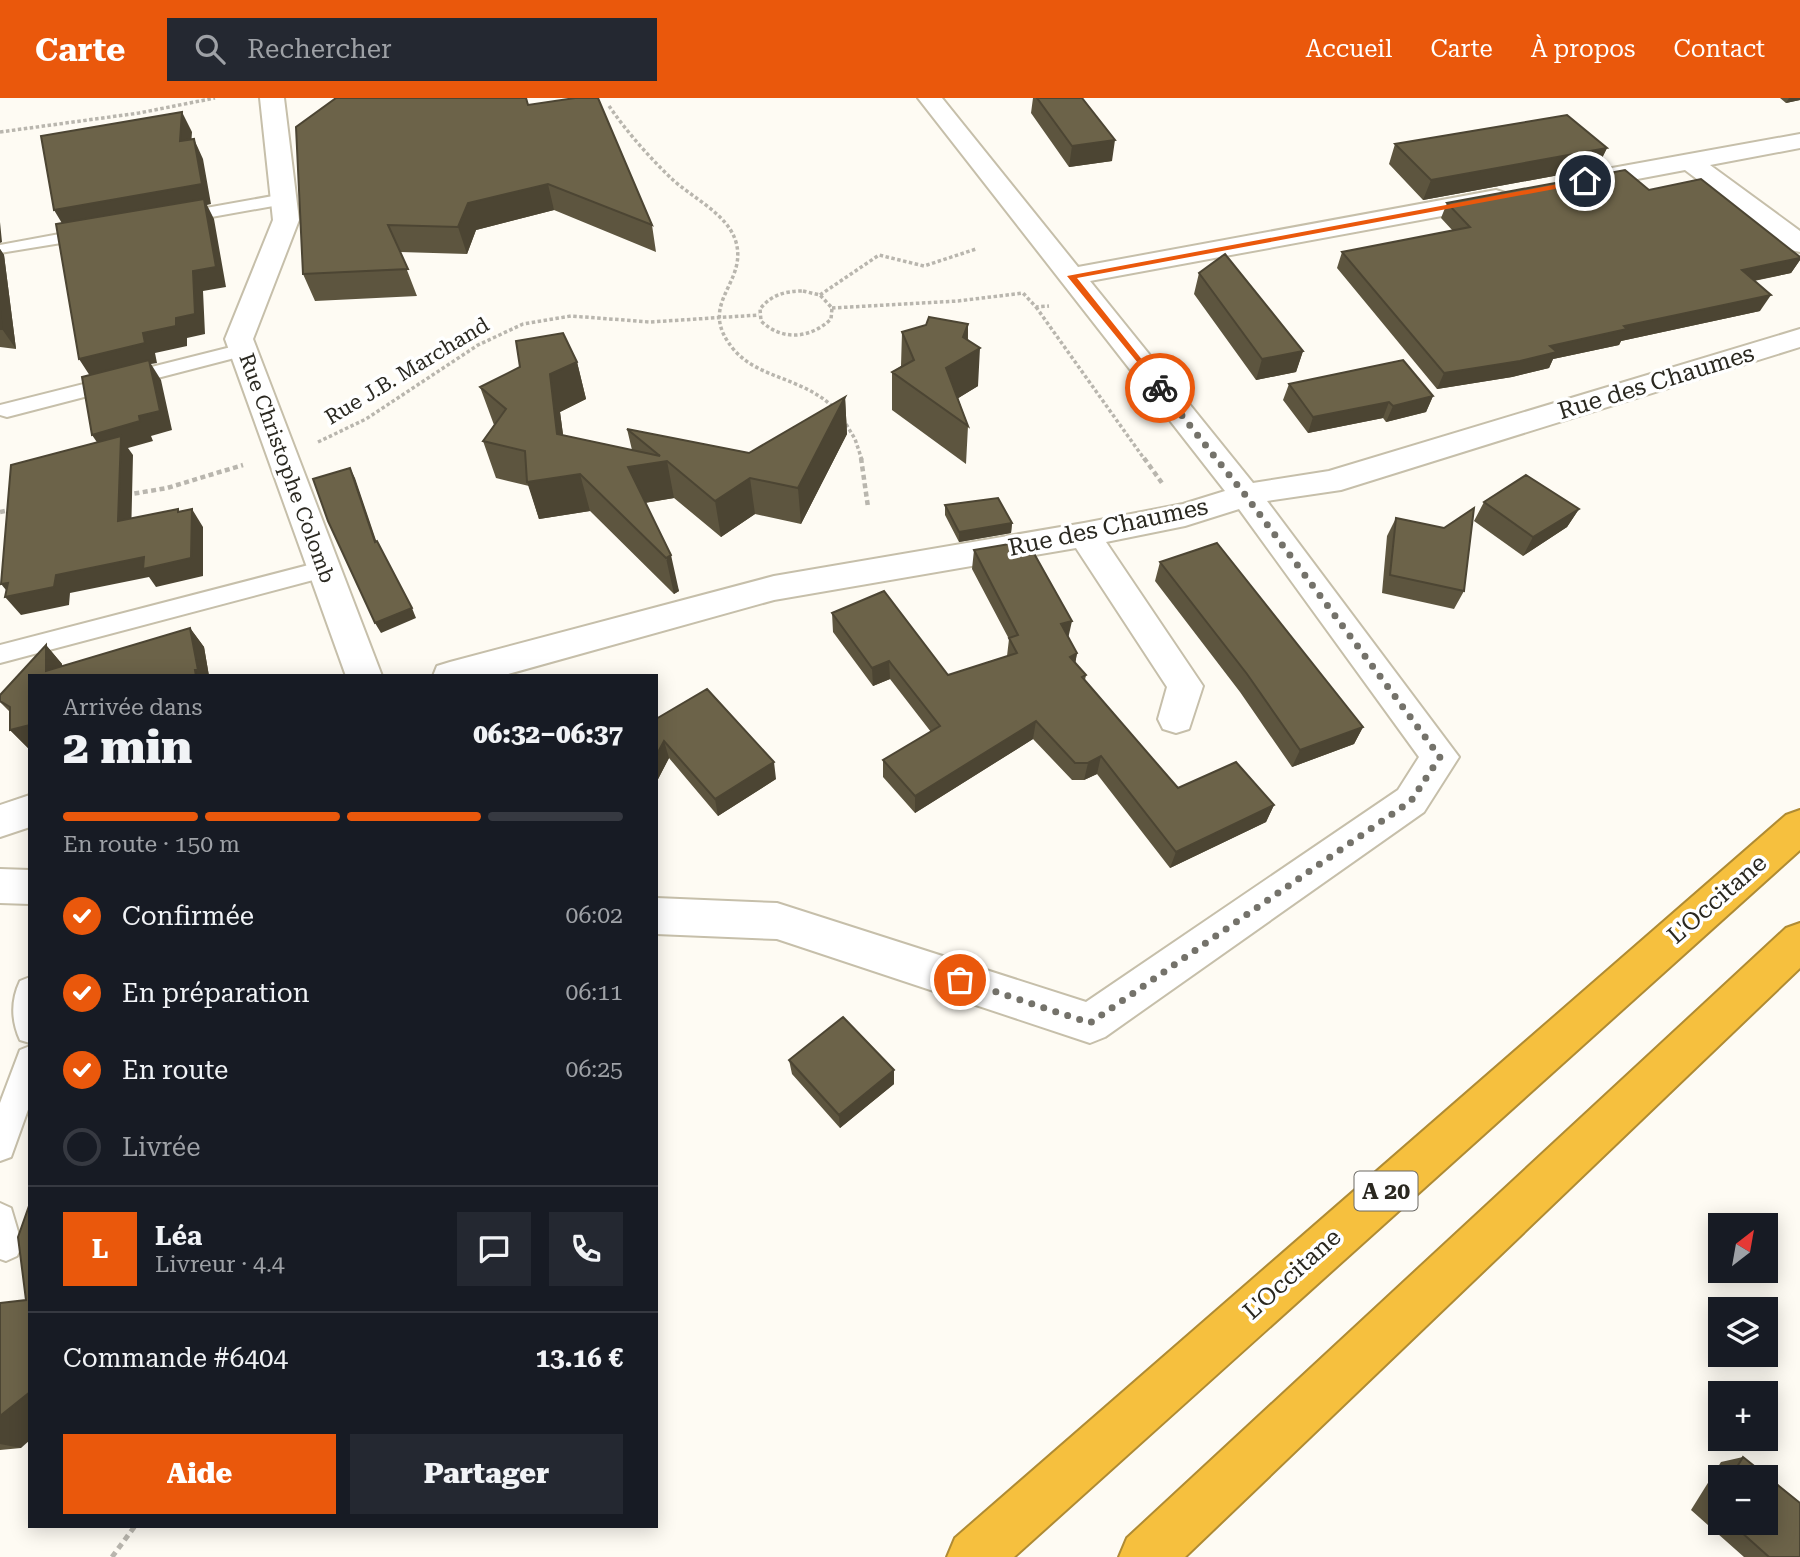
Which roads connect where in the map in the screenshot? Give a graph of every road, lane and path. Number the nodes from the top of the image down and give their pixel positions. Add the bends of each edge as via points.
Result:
1 (215, 98) edge
2 (272, 98) edge
3 (930, 98) edge
4 (609, 106) dead end
5 (0, 132) edge
6 (1800, 141) edge
7 (1690, 162) junction
8 (1555, 187) edge
9 (1515, 194) edge
10 (284, 199) junction
11 (164, 220) edge
12 (110, 230) edge
13 (1800, 244) edge
14 (4, 249) dead end
15 (976, 249) dead end
16 (1071, 276) junction
17 (820, 296) junction
18 (1090, 300) junction
19 (1036, 307) junction
20 (832, 308) junction
21 (759, 315) junction
22 (716, 317) junction
23 (1800, 338) edge
24 (243, 350) junction
25 (7, 410) dead end
26 (281, 454) junction
27 (124, 496) dead end
28 (1246, 496) junction
29 (21, 507) edge
30 (868, 507) dead end
31 (0, 512) edge
32 (1185, 515) junction
33 (1084, 535) junction
34 (324, 569) junction
35 (0, 654) edge
36 (364, 674) edge
37 (457, 674) edge
38 (1176, 719) dead end
39 (28, 812) edge
40 (0, 821) edge
41 (1800, 826) edge
42 (0, 886) edge
43 (28, 887) edge
44 (658, 916) edge
45 (1800, 940) edge
46 (28, 1066) edge
47 (0, 1146) edge
48 (134, 1528) edge
49 (989, 1543) edge
50 (112, 1557) edge
51 (952, 1557) edge
52 (1146, 1557) edge

1 - 5 path
2 - 10 street, Rue Christophe Colomb
3 - 16 street
4 - 22 path via 645,153 736,241 734,263
6 - 7 street
7 - 8 street
7 - 13 street
9 - 16 street
10 - 11 lane
10 - 24 street, Rue Christophe Colomb via 286,220 239,339
12 - 14 lane
15 - 17 path via 925,266 879,256
16 - 18 street
17 - 20 path
17 - 21 path via 785,292 764,304
18 - 19 path
18 - 28 street
19 - 20 path via 1023,293
19 - 32 path
20 - 21 path via 827,324 805,335 777,333 765,326
21 - 22 path, Rue J.B. Marchand
22 - 26 path, Rue J.B. Marchand via 656,323 568,316 503,331 345,430
22 - 30 path via 721,334 737,354 815,390 831,403 859,449
23 - 28 street, Rue des Chaumes via 1330,482
24 - 25 lane
24 - 26 street, Rue Christophe Colomb
26 - 27 path, Rue J.B. Marchand
26 - 34 street, Rue Christophe Colomb
28 - 32 street, Rue des Chaumes
28 - 44 street via 1440,757 1411,801 1090,1023 777,921
29 - 31 path
32 - 33 street, Rue des Chaumes
33 - 37 street, Rue des Chaumes via 774,587
33 - 38 street via 1185,686
34 - 35 lane
34 - 36 street, Rue Christophe Colomb
39 - 40 street
41 - 49 highway, L'Occitane / A 20
42 - 43 street
45 - 52 highway
46 - 47 lane
48 - 50 path
49 - 51 highway, L'Occitane

